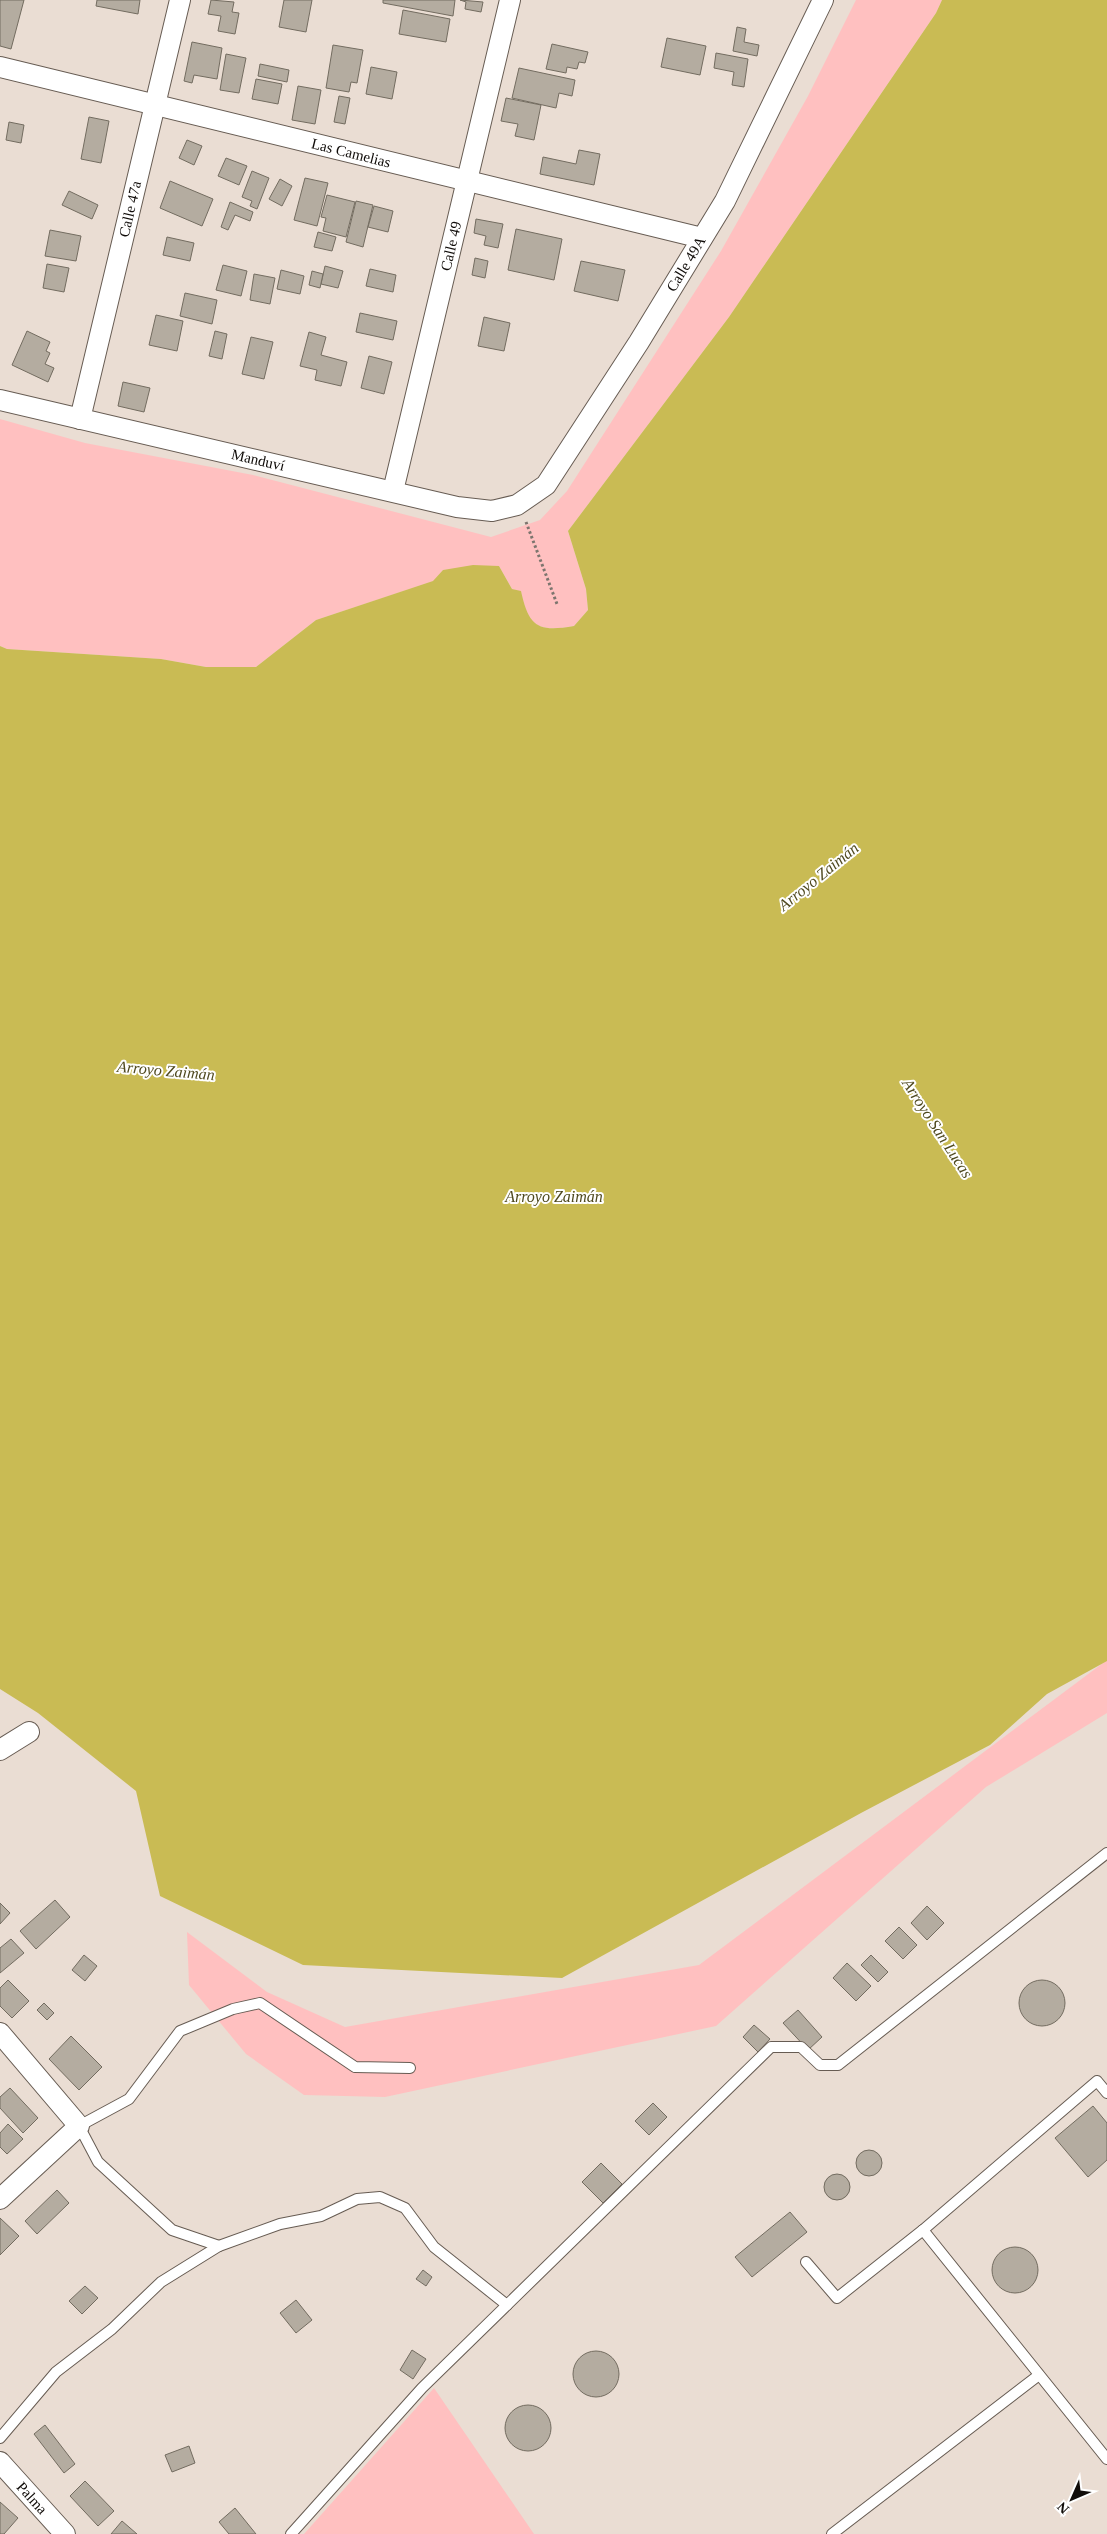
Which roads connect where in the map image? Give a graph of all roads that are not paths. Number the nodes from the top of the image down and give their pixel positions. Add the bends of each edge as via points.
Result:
1 (180, 0) edge
2 (510, 0) edge
3 (823, 0) edge
4 (0, 67) edge
5 (155, 105) junction
6 (467, 181) junction
7 (702, 238) junction
8 (0, 400) edge
9 (80, 419) junction
10 (393, 491) junction
11 (517, 513) joint
12 (29, 1732) dead end
13 (0, 1750) edge
14 (1107, 1852) edge
15 (0, 2033) edge
16 (410, 2068) dead end
17 (1107, 2093) edge
18 (78, 2126) junction
19 (0, 2200) edge
20 (923, 2230) junction
21 (219, 2246) junction
22 (806, 2262) dead end
23 (507, 2305) junction
24 (1040, 2375) junction
25 (0, 2438) edge
26 (1107, 2459) edge
27 (0, 2462) edge
28 (65, 2534) edge
29 (291, 2534) edge
30 (832, 2534) edge

1 - 5 street, Calle 47a
2 - 6 street, Calle 49
3 - 7 street, Calle 49A via 726,201
4 - 5 street, Las Camelias
5 - 6 street, Las Camelias
5 - 9 street, Calle 47a
6 - 7 street, Las Camelias
6 - 10 street, Calle 49
7 - 11 street, Calle 49A via 546,485
8 - 9 street, Manduví
9 - 10 street, Manduví
10 - 11 street, Manduví via 457,507
12 - 13 street
14 - 23 lane via 838,2065 820,2065 801,2047 771,2048
15 - 18 street
16 - 18 lane via 355,2067 260,2004 233,2009 180,2031 129,2099
17 - 20 lane via 1097,2081
18 - 19 street
18 - 21 lane via 98,2162 172,2230
20 - 22 lane via 838,2298
20 - 24 lane
21 - 23 lane via 280,2224 321,2216 357,2199 380,2197 405,2208 434,2247
21 - 25 lane via 161,2282 112,2329 56,2372
23 - 29 lane via 422,2388
24 - 26 lane
24 - 30 lane
27 - 28 street, Palma

